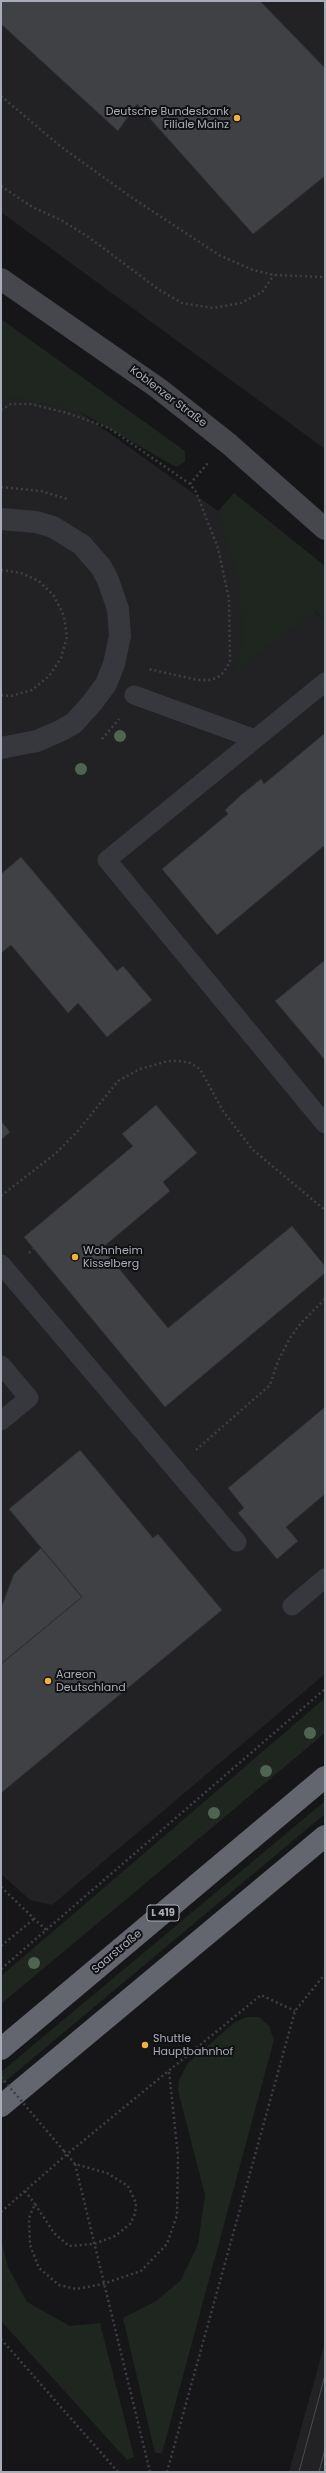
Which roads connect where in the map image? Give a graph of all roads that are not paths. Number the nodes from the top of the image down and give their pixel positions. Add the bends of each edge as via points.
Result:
1 (1, 279) edge
2 (1, 519) edge
3 (325, 529) edge
4 (325, 682) edge
5 (134, 695) dead end
6 (255, 739) junction
7 (1, 748) edge
8 (325, 1124) edge
9 (1, 1264) edge
10 (1, 1365) edge
11 (1, 1421) edge
12 (237, 1542) dead end
13 (325, 1578) edge
14 (292, 1606) dead end
15 (325, 1777) edge
16 (325, 1836) edge
17 (1, 2049) edge
18 (1, 2106) edge

1 - 3 main road, Koblenzer Straße via 158,388 229,444
2 - 7 street via 36,522 53,527 82,545 101,567 108,580 118,609 120,636 114,664 106,684 74,723 37,741
4 - 6 lane
5 - 6 lane
6 - 8 lane via 107,860
9 - 12 lane
10 - 11 lane via 29,1398
13 - 14 lane
15 - 17 highway, Saarstraße / L 419
16 - 18 highway

